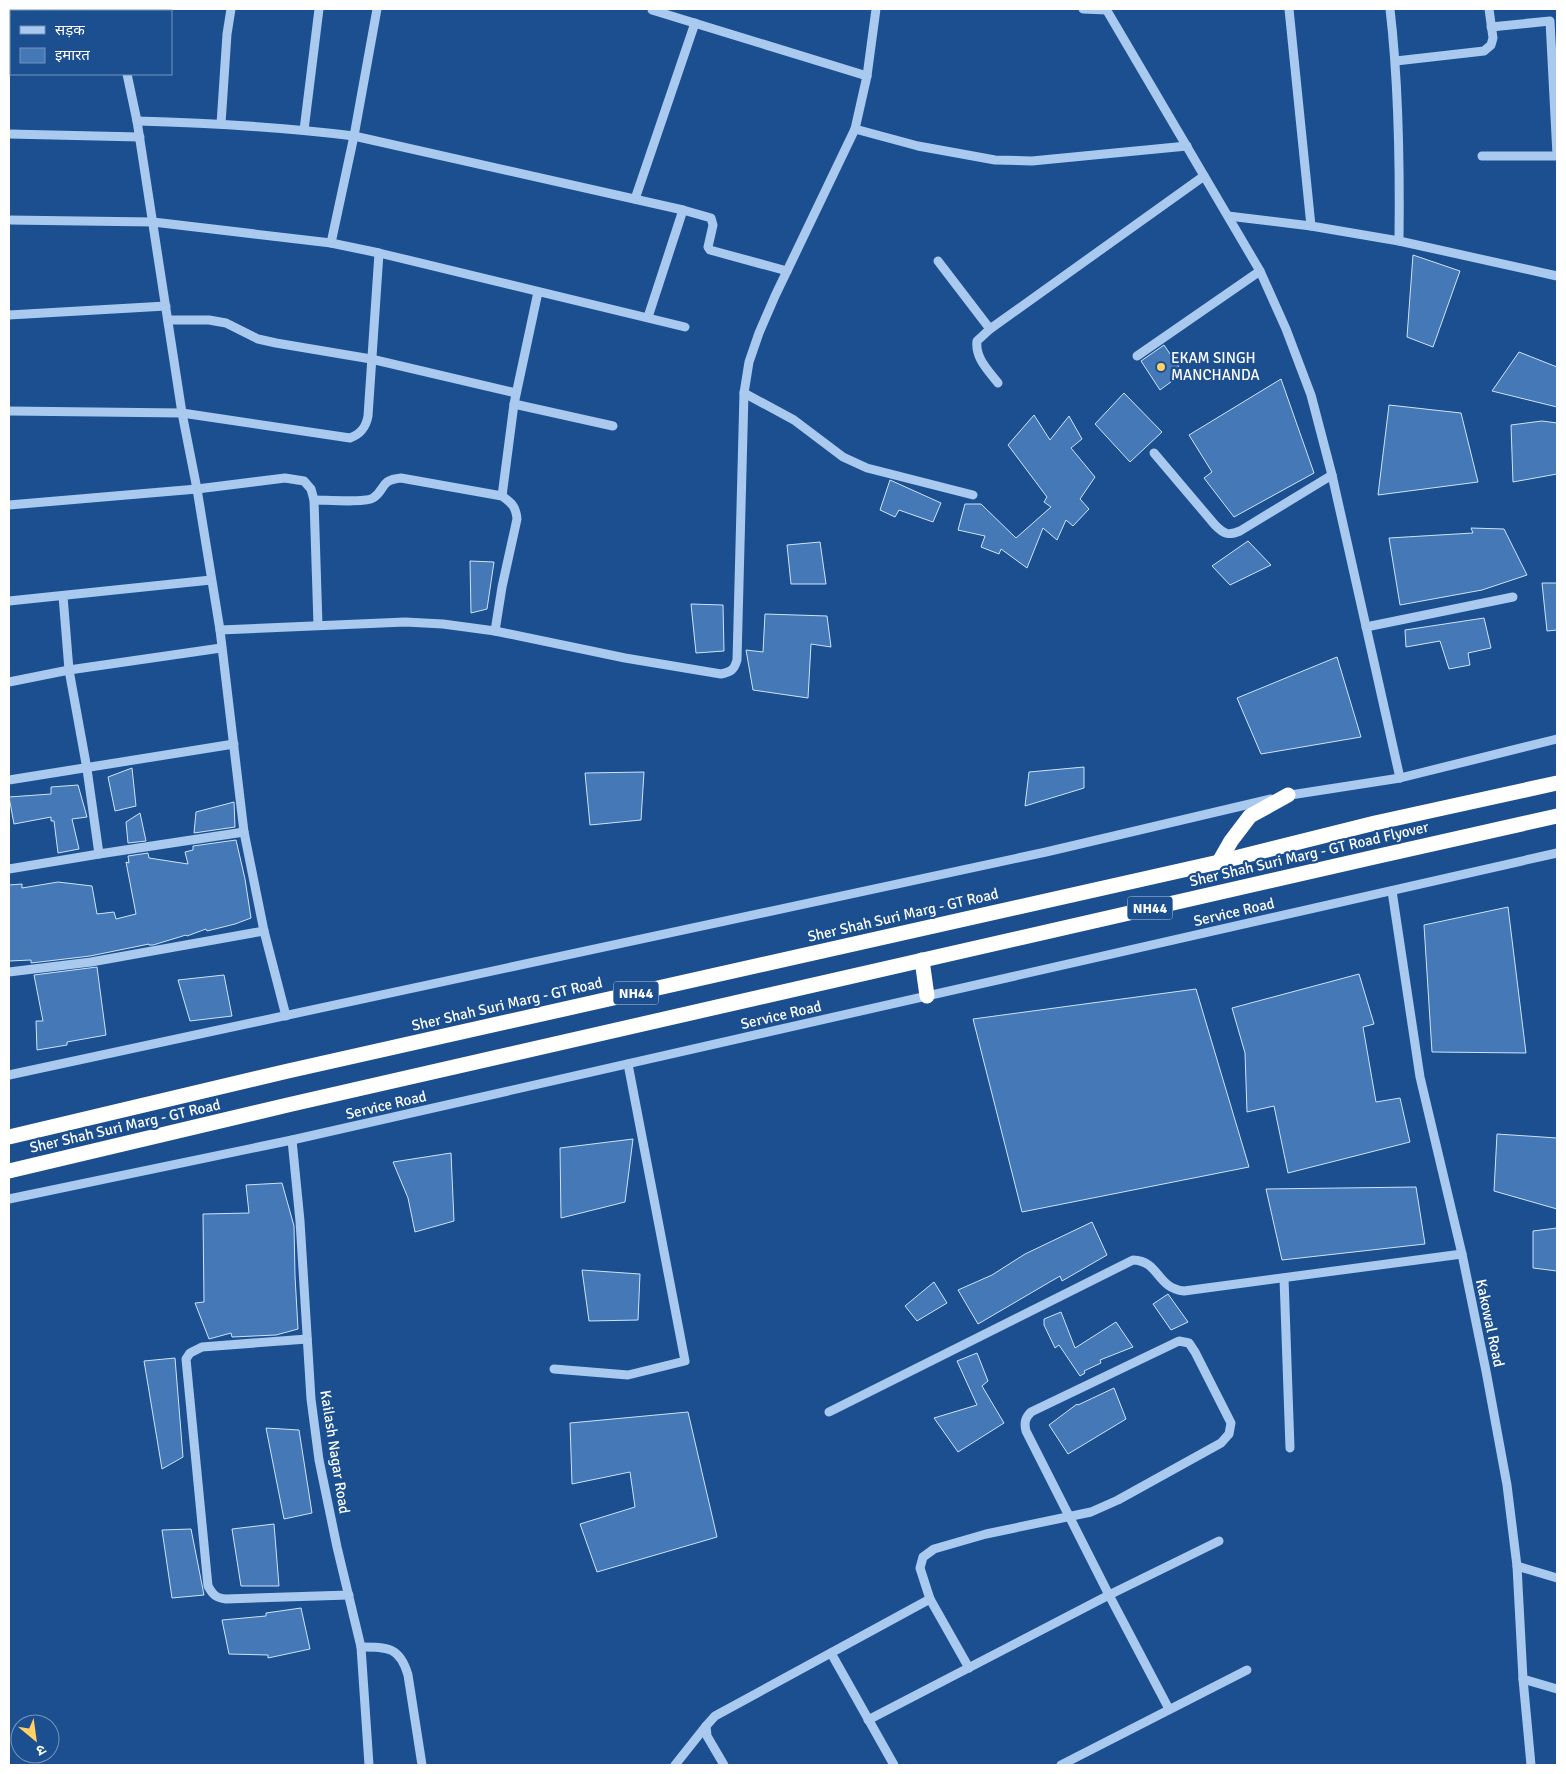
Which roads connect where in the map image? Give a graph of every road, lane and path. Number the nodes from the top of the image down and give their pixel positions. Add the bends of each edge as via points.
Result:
1 (231, 9) edge
2 (320, 9) edge
3 (377, 9) edge
4 (876, 9) edge
5 (1083, 9) edge
6 (1107, 9) edge
7 (1289, 9) edge
8 (1390, 9) edge
9 (1489, 9) edge
10 (652, 10) edge
11 (1554, 21) edge
12 (695, 22) junction
13 (1491, 27) junction
14 (1396, 61) junction
15 (127, 75) edge
16 (866, 76) junction
17 (137, 121) junction
18 (221, 124) junction
19 (855, 129) junction
20 (304, 130) junction
21 (9, 134) edge
22 (354, 136) junction
23 (140, 137) junction
24 (1187, 146) junction
25 (1557, 155) edge
26 (1482, 156) dead end
27 (1204, 176) junction
28 (636, 199) junction
29 (683, 210) junction
30 (1228, 216) junction
31 (9, 220) edge
32 (152, 222) junction
33 (1311, 226) junction
34 (1399, 241) junction
35 (331, 243) junction
36 (379, 253) junction
37 (938, 261) dead end
38 (1260, 271) junction
39 (787, 272) junction
40 (1557, 276) edge
41 (538, 292) junction
42 (166, 306) junction
43 (9, 315) edge
44 (648, 317) junction
45 (168, 320) junction
46 (685, 327) dead end
47 (990, 329) junction
48 (1137, 356) dead end
49 (371, 359) junction
50 (998, 383) dead end
51 (516, 393) junction
52 (744, 393) junction
53 (514, 404) junction
54 (9, 411) edge
55 (182, 413) junction
56 (613, 426) dead end
57 (1154, 453) dead end
58 (1332, 475) junction
59 (197, 489) junction
60 (502, 496) junction
61 (973, 496) dead end
62 (314, 500) junction
63 (9, 506) edge
64 (211, 580) junction
65 (63, 596) junction
66 (1513, 597) dead end
67 (9, 601) edge
68 (318, 625) junction
69 (1366, 627) junction
70 (220, 630) junction
71 (494, 631) junction
72 (221, 648) junction
73 (68, 670) junction
74 (9, 682) edge
75 (1557, 739) edge
76 (234, 744) junction
77 (87, 768) junction
78 (1400, 778) junction
79 (9, 780) edge
80 (1557, 783) edge
81 (1288, 795) junction
82 (1557, 816) edge
83 (244, 832) junction
84 (1557, 853) edge
85 (99, 854) junction
86 (1219, 862) junction
87 (9, 869) edge
88 (1392, 891) junction
89 (264, 931) junction
90 (922, 960) junction
91 (9, 972) edge
92 (927, 996) junction
93 (286, 1016) junction
94 (628, 1064) junction
95 (9, 1074) edge
96 (9, 1137) edge
97 (292, 1140) junction
98 (9, 1171) edge
99 (9, 1199) edge
100 (1462, 1254) junction
101 (1284, 1278) junction
102 (307, 1339) junction
103 (554, 1369) dead end
104 (830, 1412) dead end
105 (1290, 1448) dead end
106 (1069, 1518) junction
107 (1219, 1541) dead end
108 (1517, 1566) junction
109 (1557, 1578) edge
110 (350, 1595) junction
111 (1109, 1595) junction
112 (930, 1599) junction
113 (361, 1647) junction
114 (830, 1653) junction
115 (969, 1668) junction
116 (1248, 1670) dead end
117 (1523, 1679) junction
118 (1557, 1689) edge
119 (1169, 1709) junction
120 (868, 1720) junction
121 (706, 1726) junction
122 (369, 1765) edge
123 (422, 1765) edge
124 (675, 1765) edge
125 (724, 1765) edge
126 (894, 1765) edge
127 (1061, 1765) edge
128 (1531, 1765) edge

1 - 18 street
2 - 20 street
3 - 22 street
4 - 16 street
5 - 6 street
6 - 24 street
7 - 33 street
8 - 14 street
9 - 13 street
10 - 12 street
11 - 13 street
11 - 25 street
12 - 16 street
12 - 28 street
13 - 14 street via 1491,45 1484,51
14 - 34 street via 1400,136
15 - 17 street
16 - 19 street
17 - 18 street
17 - 23 street
18 - 20 street
19 - 24 street via 918,146 995,160 1032,161
19 - 39 street
20 - 22 street
21 - 23 street
22 - 28 street
22 - 35 street
23 - 32 street
24 - 27 street
25 - 26 street
27 - 30 street
27 - 47 street
28 - 29 street
29 - 39 street via 711,218 710,250
29 - 44 street
30 - 33 street
30 - 38 street
31 - 32 street
32 - 35 street
32 - 42 street
33 - 34 street
34 - 40 street
35 - 36 street
36 - 41 street
36 - 49 street
37 - 47 street
38 - 48 street
38 - 58 street via 1311,395
39 - 52 street via 749,362
41 - 44 street
41 - 51 street
42 - 43 street
42 - 45 street
44 - 46 street
45 - 49 street via 226,323 276,343
45 - 55 street
47 - 50 street via 977,341 976,349
49 - 51 street
49 - 55 street via 366,423 363,430 350,438
51 - 53 street
52 - 61 street via 794,420 843,457 867,468
52 - 71 street via 737,660 730,672 721,674 625,658
53 - 56 street
53 - 60 street
54 - 55 street
55 - 59 street
57 - 58 street via 1215,525 1230,535
58 - 69 street
59 - 62 street via 286,478 304,481
59 - 63 street
59 - 64 street
60 - 62 street via 401,478 385,483 376,495 366,501
60 - 71 street via 512,503 517,519
62 - 68 street
64 - 65 street
64 - 70 street
65 - 67 street
65 - 73 street
66 - 69 street
68 - 70 street
68 - 71 street via 405,622
69 - 78 street
70 - 72 street
72 - 73 street
72 - 76 street
73 - 74 street
73 - 77 street
75 - 78 street
76 - 77 street
76 - 83 street
77 - 79 street
77 - 85 street
78 - 81 street
80 - 86 highway, Sher Shah Suri Marg - GT Road Flyover / NH44
81 - 86 highway via 1250,816
81 - 93 street via 1046,852
82 - 90 highway, Sher Shah Suri Marg - GT Road Flyover / NH44
83 - 85 street
83 - 89 street
84 - 88 street, Service Road
85 - 87 street
86 - 96 highway, Sher Shah Suri Marg - GT Road / NH44 via 288,1071
88 - 92 street, Service Road
88 - 100 street, Kakowal Road via 1420,1076
89 - 91 street via 91,962
89 - 93 street
90 - 92 highway
90 - 98 highway, Sher Shah Suri Marg - GT Road / NH44
92 - 94 street, Service Road
93 - 95 street
94 - 97 street, Service Road
94 - 103 street via 685,1361 628,1375
97 - 99 street, Service Road
97 - 102 street, Kailash Nagar Road
100 - 101 street
100 - 108 street, Kakowal Road via 1507,1485
101 - 104 street via 1173,1290 1151,1266 1142,1260 1133,1260
101 - 105 street
102 - 110 street, Kailash Nagar Road via 319,1460
102 - 110 street via 202,1347 186,1359 208,1586 217,1598 226,1599
106 - 106 street via 1026,1432 1026,1417 1167,1345 1179,1341 1189,1343 1226,1410 1231,1423 1230,1434 1221,1443 1118,1500
106 - 111 street
106 - 112 street via 986,1534 934,1549 923,1557 920,1568
107 - 111 street
108 - 109 street
108 - 117 street, Kakowal Road
110 - 113 street, Kailash Nagar Road
111 - 115 street
111 - 119 street
112 - 114 street
112 - 115 street
113 - 122 street, Kailash Nagar Road
113 - 123 street via 393,1650 406,1665
114 - 120 street
114 - 121 street via 716,1716
115 - 120 street
116 - 119 street
117 - 118 street
117 - 128 street, Kakowal Road
119 - 127 street
120 - 126 street
121 - 124 street
121 - 125 street via 706,1736

